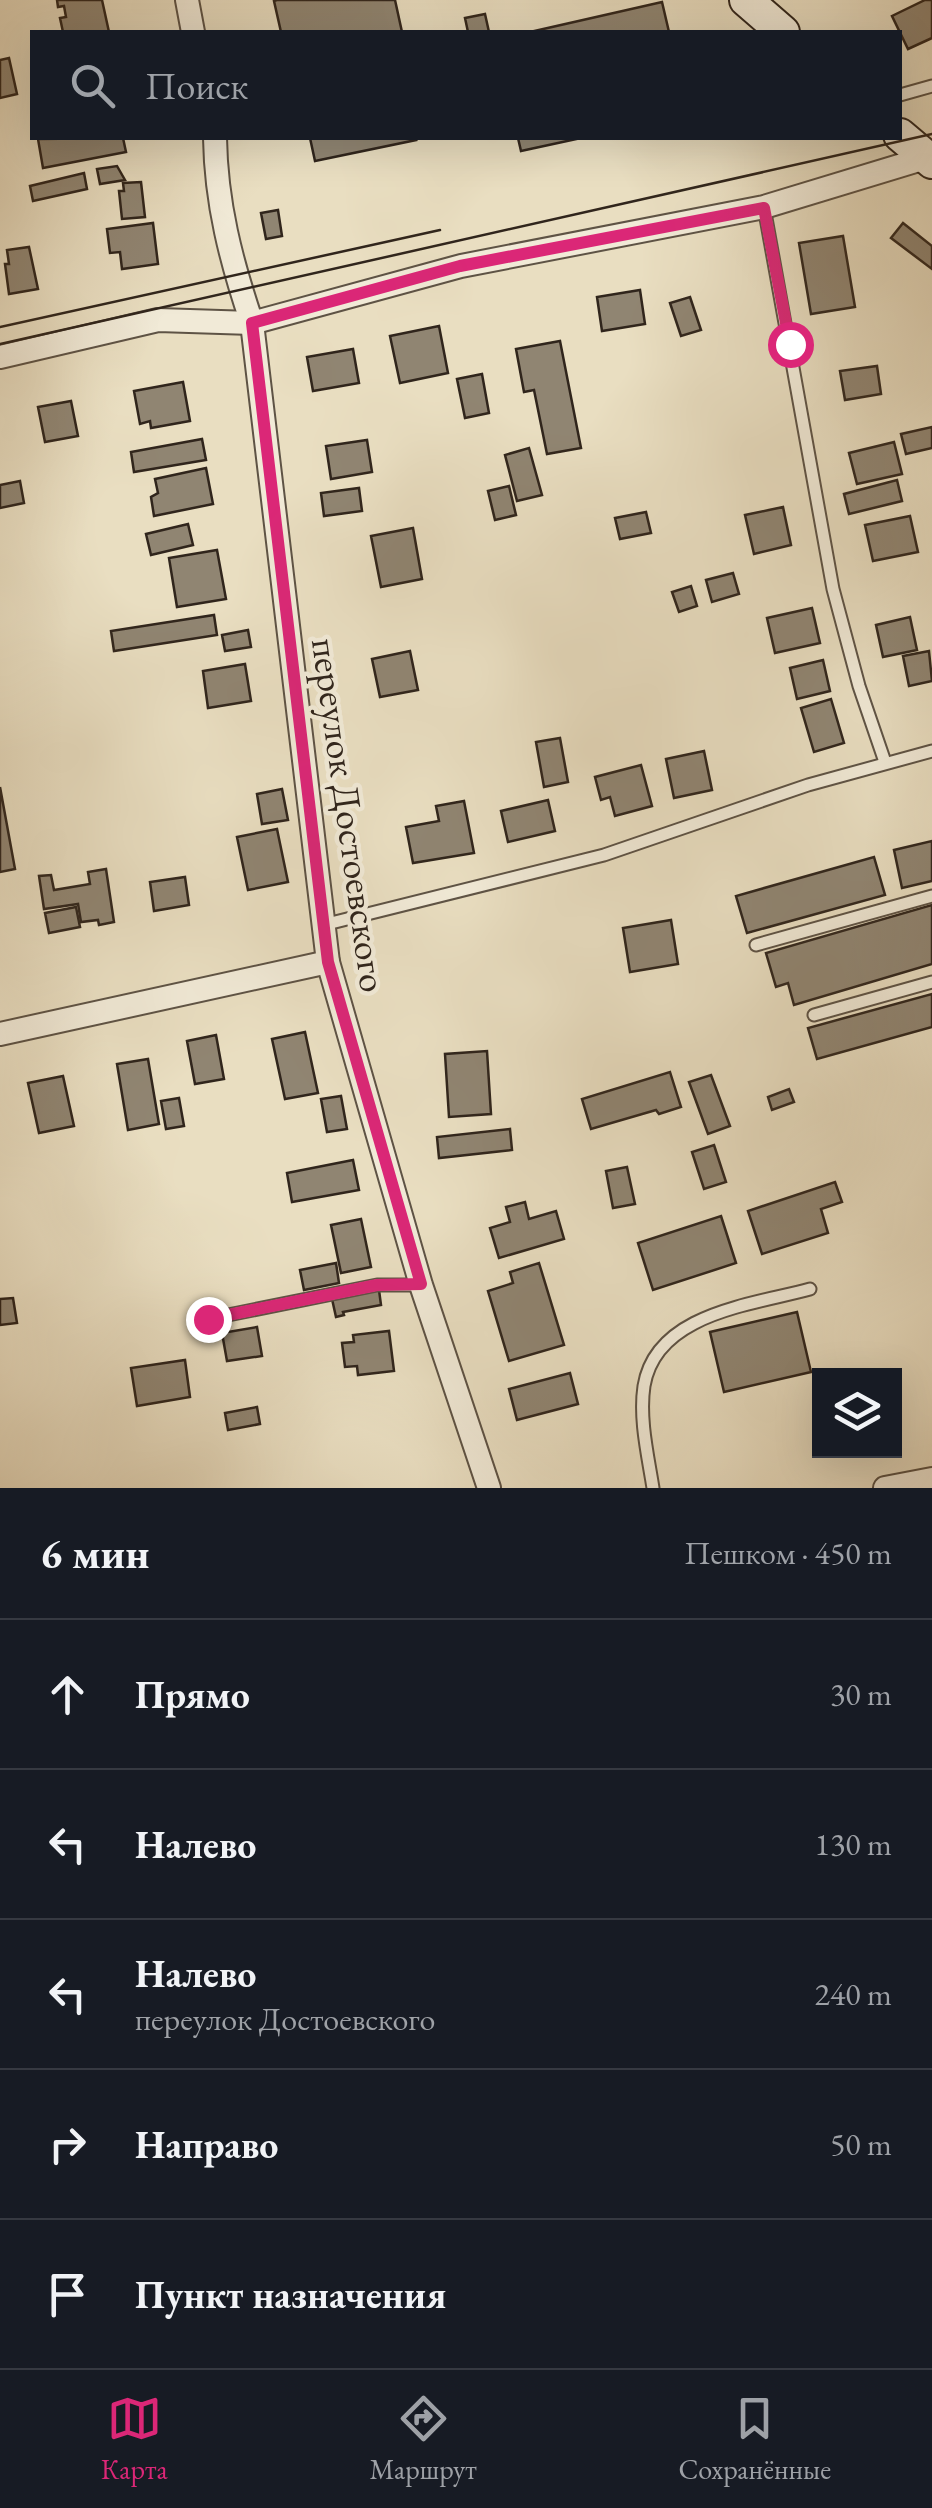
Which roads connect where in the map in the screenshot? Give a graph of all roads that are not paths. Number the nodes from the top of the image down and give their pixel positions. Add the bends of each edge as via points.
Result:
1 (187, 0) edge
2 (746, 0) edge
3 (193, 30) edge
4 (781, 30) edge
5 (932, 86) edge
6 (902, 94) edge
7 (902, 137) edge
8 (216, 140) edge
9 (930, 158) edge
10 (764, 208) junction
11 (252, 323) junction
12 (0, 358) edge
13 (932, 751) edge
14 (886, 762) junction
15 (932, 896) edge
16 (323, 925) junction
17 (756, 945) dead end
18 (328, 962) junction
19 (932, 982) edge
20 (814, 1015) dead end
21 (0, 1034) edge
22 (421, 1284) junction
23 (810, 1289) dead end
24 (208, 1319) dead end
25 (932, 1478) edge
26 (489, 1488) edge
27 (653, 1488) edge
28 (884, 1488) edge

1 - 3 street
2 - 4 main road
5 - 6 lane
7 - 9 main road
8 - 11 street, переулок Достоевского via 224,233
9 - 10 street
10 - 11 street via 460,266
10 - 14 lane via 833,589
11 - 12 street via 158,320
11 - 16 street, переулок Достоевского
13 - 14 lane
14 - 16 lane via 604,856
15 - 17 lane
16 - 18 street, переулок Достоевского
18 - 21 street
18 - 22 street, переулок Достоевского
19 - 20 lane
22 - 24 lane via 377,1285
22 - 26 street, переулок Достоевского
23 - 27 lane via 707,1317 658,1352 643,1390
25 - 28 street

